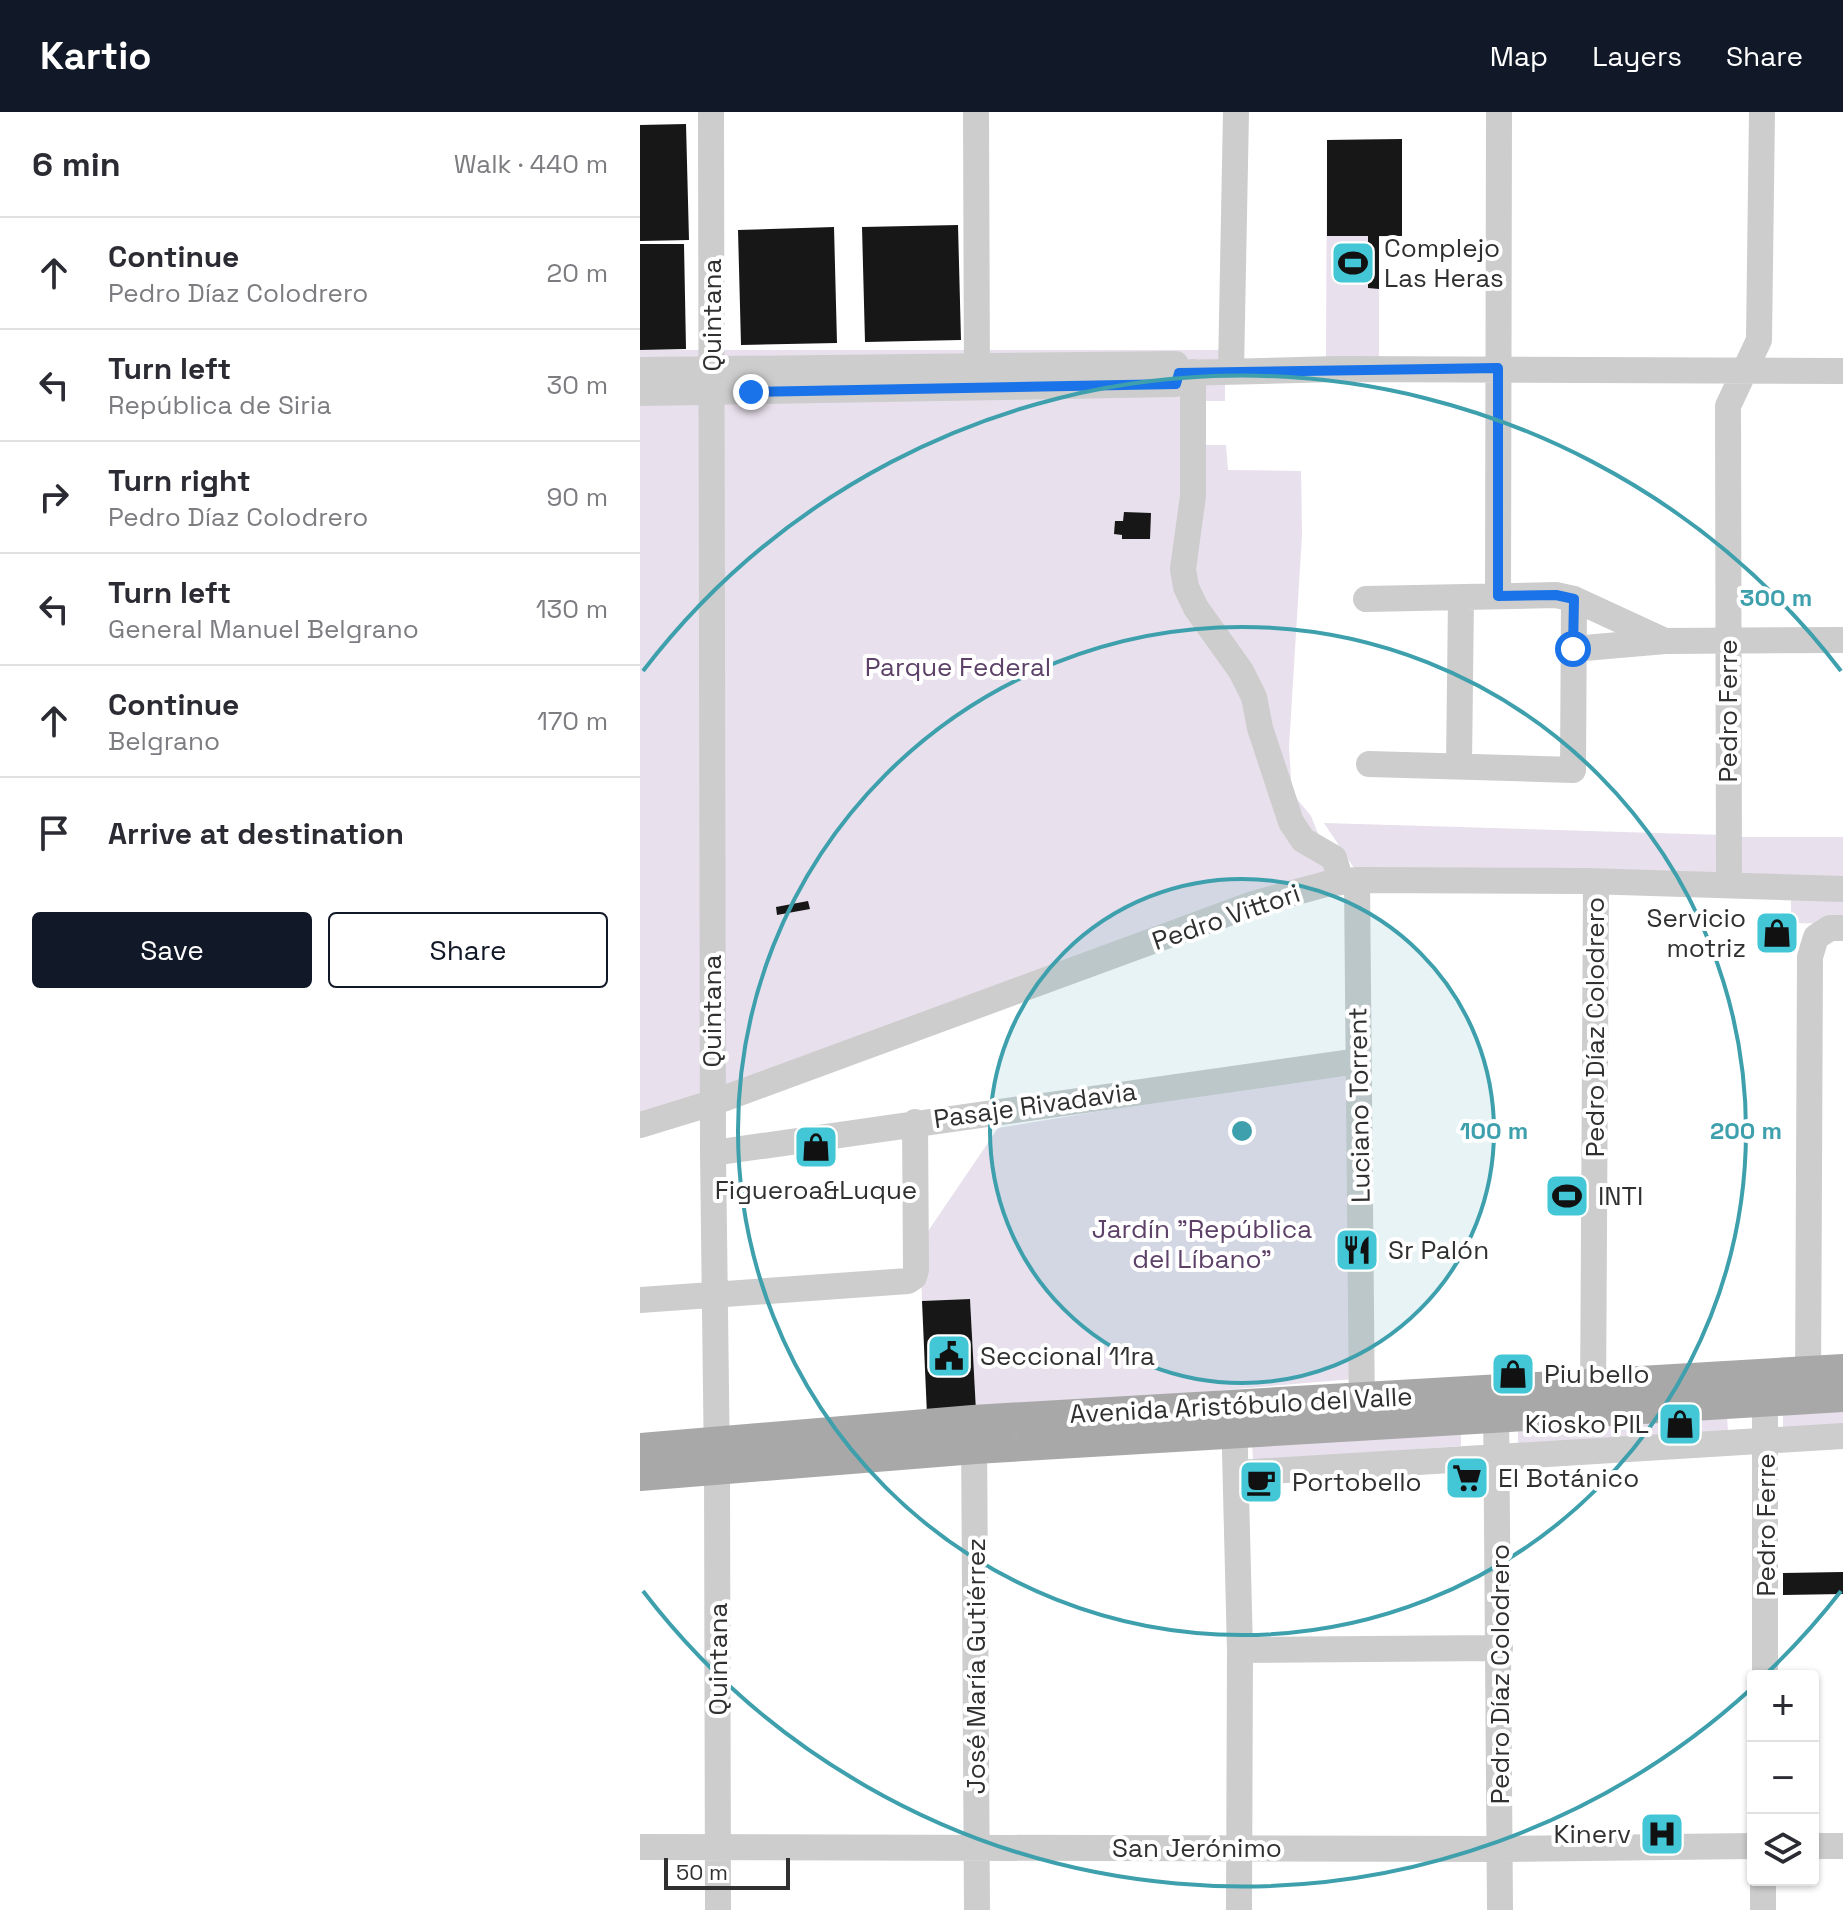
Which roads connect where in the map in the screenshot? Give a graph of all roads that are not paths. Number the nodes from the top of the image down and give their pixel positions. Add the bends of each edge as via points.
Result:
1 (711, 112) edge
2 (976, 112) edge
3 (1236, 112) edge
4 (1499, 112) edge
5 (1762, 112) edge
6 (1498, 368) junction
7 (1746, 368) junction
8 (640, 370) edge
9 (1231, 371) junction
10 (1843, 371) edge
11 (1186, 373) junction
12 (977, 377) junction
13 (712, 381) junction
14 (640, 393) edge
15 (1498, 596) junction
16 (1461, 598) junction
17 (1366, 599) dead end
18 (1574, 599) junction
19 (1843, 640) edge
20 (1665, 641) junction
21 (1727, 641) junction
22 (1573, 649) junction
23 (1369, 764) dead end
24 (1459, 766) junction
25 (1349, 880) junction
26 (1596, 882) junction
27 (1729, 884) junction
28 (1843, 889) edge
29 (1843, 928) edge
30 (1358, 1061) junction
31 (712, 1103) junction
32 (915, 1122) junction
33 (640, 1125) edge
34 (713, 1153) junction
35 (714, 1295) junction
36 (640, 1300) edge
37 (1843, 1370) edge
38 (1808, 1385) junction
39 (1765, 1388) junction
40 (1843, 1396) edge
41 (1593, 1398) junction
42 (1497, 1404) junction
43 (1362, 1412) junction
44 (1235, 1419) junction
45 (974, 1435) junction
46 (1843, 1436) edge
47 (1766, 1440) junction
48 (640, 1449) edge
49 (717, 1456) junction
50 (1498, 1457) junction
51 (1237, 1473) junction
52 (640, 1475) edge
53 (1500, 1648) junction
54 (1240, 1650) junction
55 (1765, 1670) edge
56 (718, 1846) junction
57 (1747, 1846) edge
58 (1819, 1846) edge
59 (1843, 1846) edge
60 (640, 1847) edge
61 (977, 1847) junction
62 (1240, 1848) junction
63 (1501, 1849) junction
64 (1763, 1886) edge
65 (718, 1910) edge
66 (977, 1910) edge
67 (1239, 1910) edge
68 (1500, 1910) edge
69 (1763, 1910) edge

1 - 13 street, Quintana
2 - 12 street
3 - 9 street
4 - 6 street
5 - 7 street, Pedro Ferre via 1759,340
6 - 7 street
6 - 9 street
6 - 15 street
7 - 10 street
7 - 21 street, Pedro Ferre via 1728,406
8 - 13 street
9 - 11 street
11 - 12 street via 1176,364
11 - 25 street via 1193,496 1183,569 1186,587 1254,697 1291,822 1303,840 1334,858
12 - 13 street
13 - 14 street
13 - 31 street, Quintana
15 - 16 street
15 - 18 street
16 - 17 street
16 - 24 street
18 - 20 street
18 - 22 street
19 - 21 street
20 - 21 street
20 - 22 street
21 - 27 street, Pedro Ferre
22 - 24 street via 1573,770
23 - 24 street
25 - 26 street, Pedro Vittori
25 - 30 street, Luciano Torrent
25 - 31 street, Pedro Vittori via 1253,904
26 - 27 street, Pedro Vittori
26 - 41 street, Pedro Díaz Colodrero
27 - 28 street, Pedro Vittori
29 - 38 street via 1830,928 1816,937 1810,957
30 - 32 street, Pasaje Rivadavia
30 - 43 street, Luciano Torrent
31 - 33 street, Pedro Vittori
31 - 34 street, Quintana
32 - 34 street, Pasaje Rivadavia
32 - 35 street via 914,1277
34 - 35 street, Quintana
35 - 36 street
35 - 49 street, Quintana
37 - 38 main road, Avenida Aristóbulo del Valle
38 - 39 main road, Avenida Aristóbulo del Valle
38 - 40 main road, Avenida Aristóbulo del Valle
39 - 41 main road, Avenida Aristóbulo del Valle
39 - 47 street, Pedro Ferre
41 - 42 main road, Avenida Aristóbulo del Valle
42 - 43 main road, Avenida Aristóbulo del Valle
42 - 50 street, Pedro Díaz Colodrero
43 - 44 main road, Avenida Aristóbulo del Valle
44 - 45 main road, Avenida Aristóbulo del Valle
44 - 51 street
45 - 49 main road, Avenida Aristóbulo del Valle
45 - 61 street, José María Gutiérrez
46 - 47 street
47 - 50 street
47 - 55 street, Pedro Ferre
48 - 49 main road, Avenida Aristóbulo del Valle
49 - 52 main road, Avenida Aristóbulo del Valle
49 - 56 street, Quintana
50 - 51 street
50 - 53 street, Pedro Díaz Colodrero
51 - 54 street
53 - 54 street
53 - 63 street, Pedro Díaz Colodrero
54 - 62 street
56 - 60 street, San Jerónimo
56 - 61 street, San Jerónimo
56 - 65 street, Quintana
57 - 63 street, San Jerónimo
58 - 59 street
61 - 62 street, San Jerónimo
61 - 66 street, José María Gutiérrez
62 - 63 street, San Jerónimo
62 - 67 street
63 - 68 street, Pedro Díaz Colodrero
64 - 69 street

